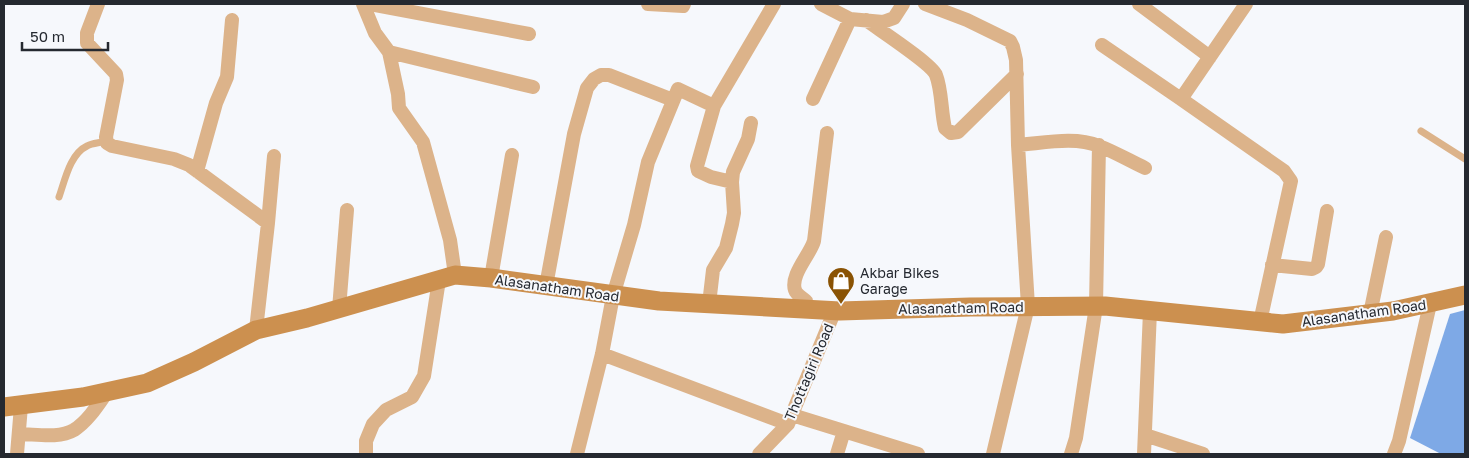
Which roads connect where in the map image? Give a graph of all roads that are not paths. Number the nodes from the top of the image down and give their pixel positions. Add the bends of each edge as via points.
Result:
1 (98, 4) edge
2 (363, 4) edge
3 (370, 4) edge
4 (648, 4) edge
5 (684, 4) edge
6 (774, 4) edge
7 (821, 4) edge
8 (903, 4) edge
9 (925, 4) edge
10 (1139, 4) edge
11 (1246, 4) edge
12 (850, 19) junction
13 (232, 20) dead end
14 (866, 20) junction
15 (529, 34) dead end
16 (1102, 45) dead end
17 (389, 52) junction
18 (1210, 57) junction
19 (1016, 74) junction
20 (533, 86) dead end
21 (813, 99) dead end
22 (1181, 99) junction
23 (673, 100) junction
24 (714, 106) junction
25 (751, 123) dead end
26 (1421, 131) dead end
27 (827, 133) dead end
28 (106, 141) junction
29 (1018, 145) junction
30 (1099, 145) junction
31 (512, 155) dead end
32 (274, 156) dead end
33 (1465, 159) edge
34 (1145, 168) dead end
35 (197, 171) junction
36 (732, 182) junction
37 (59, 197) dead end
38 (347, 210) dead end
39 (1327, 212) dead end
40 (268, 223) junction
41 (1386, 237) dead end
42 (1272, 265) junction
43 (447, 277) junction
44 (491, 278) junction
45 (546, 286) junction
46 (1465, 295) edge
47 (612, 296) junction
48 (709, 304) junction
49 (1430, 304) junction
50 (1028, 306) junction
51 (1096, 306) junction
52 (339, 309) junction
53 (806, 309) junction
54 (836, 310) junction
55 (1150, 310) junction
56 (1370, 314) junction
57 (1260, 322) junction
58 (256, 330) junction
59 (602, 354) junction
60 (107, 392) junction
61 (12, 406) edge
62 (790, 419) junction
63 (844, 431) junction
64 (19, 434) junction
65 (1145, 434) junction
66 (1400, 452) edge
67 (17, 454) edge
68 (366, 454) edge
69 (577, 454) edge
70 (759, 454) edge
71 (838, 454) edge
72 (918, 454) edge
73 (993, 454) edge
74 (1071, 454) edge
75 (1144, 454) edge
76 (1203, 454) edge

1 - 28 street via 87,33 87,44 116,74 117,80
2 - 17 street via 375,34
3 - 15 street
4 - 5 street
6 - 24 street
7 - 12 street
8 - 14 street via 894,18 882,22
9 - 19 street via 1010,41 1016,60
10 - 18 street
11 - 18 street
12 - 14 street
12 - 21 street
13 - 35 street via 227,77 216,103
14 - 19 street via 932,68 938,82 945,128 951,132 958,132
16 - 22 street
17 - 20 street
17 - 43 street via 399,108 423,142 450,240
18 - 22 street
19 - 29 street
22 - 42 street via 1289,176 1291,181
23 - 24 street via 678,89
23 - 45 street via 609,75 594,79 587,88 574,134
23 - 47 street via 648,162 634,225
24 - 36 street via 698,171
25 - 36 street
26 - 33 lane
27 - 53 street via 814,241 794,283 796,292 806,301
28 - 35 street via 112,146 174,159
28 - 37 lane via 87,146 79,152 72,161
29 - 30 street via 1072,141
29 - 50 street
30 - 34 street
30 - 51 street
31 - 44 street
32 - 40 street
35 - 40 street
36 - 48 street via 732,224 726,248 713,270
38 - 52 street
39 - 42 street via 1316,267
40 - 58 street
41 - 56 street
42 - 57 street
43 - 44 main road, Alasanatham Road
43 - 52 main road
43 - 68 street via 424,376 412,397 386,410 373,424 366,441
44 - 45 main road, Alasanatham Road
45 - 47 main road, Alasanatham Road
46 - 49 main road, Alasanatham Road
47 - 48 main road, Alasanatham Road
47 - 59 street
48 - 53 main road, Alasanatham Road
49 - 56 main road, Alasanatham Road
49 - 66 street
50 - 51 main road, Alasanatham Road
50 - 54 main road, Alasanatham Road
50 - 73 street
51 - 55 main road, Alasanatham Road
51 - 74 street
52 - 58 main road
53 - 54 main road, Alasanatham Road
54 - 62 street, Thottagiri Road
55 - 57 main road, Alasanatham Road
55 - 65 street
56 - 57 main road, Alasanatham Road via 1284,324
58 - 60 main road via 147,383
59 - 62 street
59 - 69 street
60 - 61 main road
60 - 64 street via 91,415 73,431
61 - 64 street
62 - 63 street
62 - 70 street, Thottagiri Road
63 - 71 street
63 - 72 street
64 - 67 street
65 - 75 street
65 - 76 street

